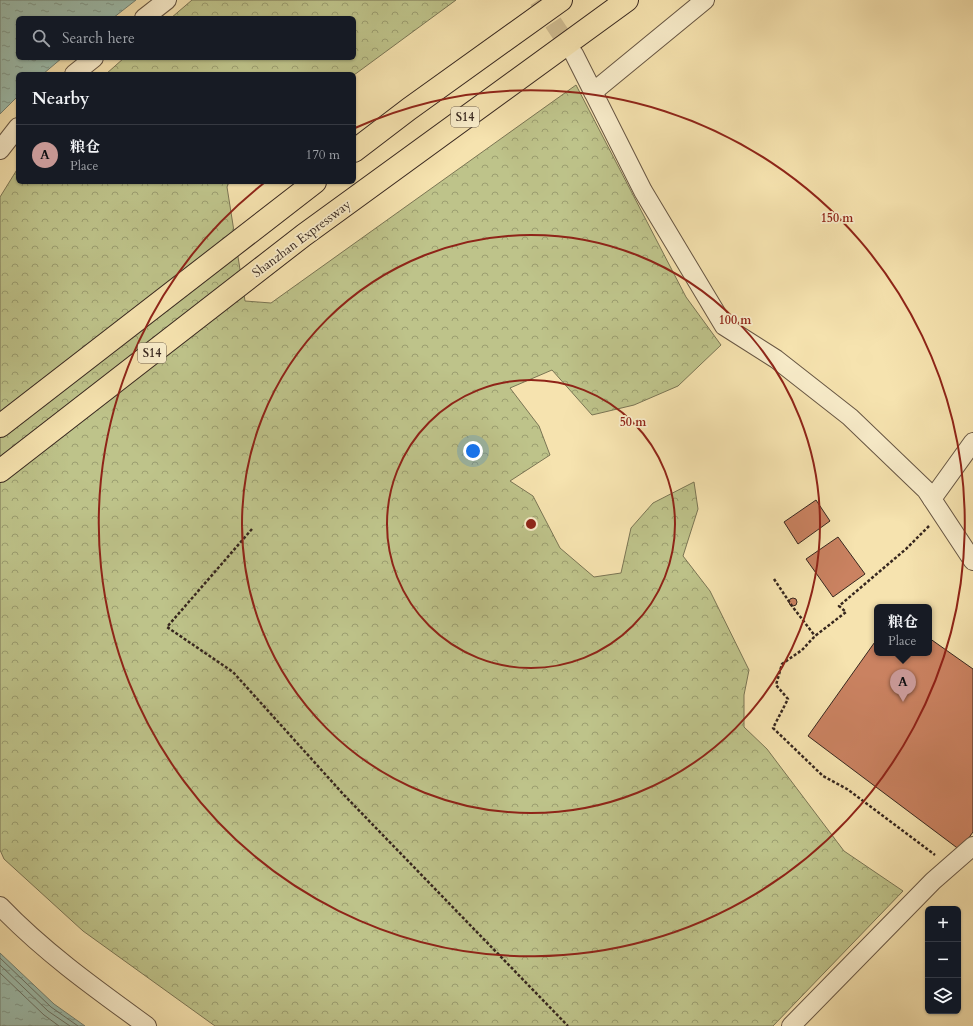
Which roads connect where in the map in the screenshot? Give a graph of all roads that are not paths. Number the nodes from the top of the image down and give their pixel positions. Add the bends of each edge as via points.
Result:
1 (167, 0) edge
2 (561, 0) edge
3 (627, 0) edge
4 (706, 0) edge
5 (147, 16) edge
6 (574, 54) tunnel mouth
7 (92, 60) edge
8 (76, 72) edge
9 (593, 92) junction
10 (16, 130) edge
11 (0, 150) edge
12 (356, 150) edge
13 (312, 184) edge
14 (0, 426) edge
15 (973, 442) edge
16 (0, 471) edge
17 (937, 506) junction
18 (973, 561) edge
19 (973, 846) edge
20 (0, 906) edge
21 (147, 1026) edge
22 (791, 1026) edge

1 - 5 street
2 - 12 highway via 409,109
3 - 16 highway, Shanzhan Expressway / S14 via 304,235
4 - 9 street
6 - 9 street
7 - 8 street
9 - 17 street via 643,191 724,326 776,360 850,417 926,490
10 - 11 street
13 - 14 highway, S14
15 - 17 street
17 - 18 street
19 - 22 street
20 - 21 street via 22,929 90,985

